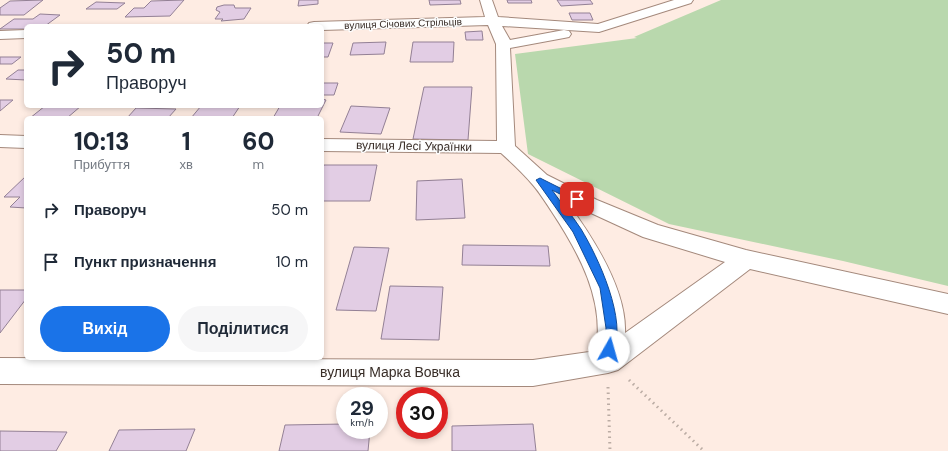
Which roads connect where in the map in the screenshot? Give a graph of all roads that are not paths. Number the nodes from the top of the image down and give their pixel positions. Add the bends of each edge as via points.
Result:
1 (486, 0) edge
2 (687, 0) edge
3 (493, 21) junction
4 (324, 26) edge
5 (599, 28) junction
6 (24, 34) edge
7 (0, 35) edge
8 (504, 45) junction
9 (0, 141) edge
10 (24, 142) edge
11 (324, 145) edge
12 (506, 147) junction
13 (540, 180) junction
14 (746, 259) junction
15 (948, 304) edge
16 (608, 361) junction
17 (0, 371) edge

1 - 3 street
2 - 5 street
3 - 4 street, вулиця Січових Стрільців
3 - 5 street, вулиця Січових Стрільців
3 - 8 street
5 - 8 street
6 - 7 street
8 - 12 street via 502,53
9 - 10 street
11 - 12 street, вулиця Лесі Українки
12 - 13 street
13 - 14 street via 651,232
13 - 16 street via 577,231 605,288 612,328
14 - 15 street
14 - 16 street, вулиця Марка Вовчка
16 - 17 street, вулиця Марка Вовчка via 533,372

